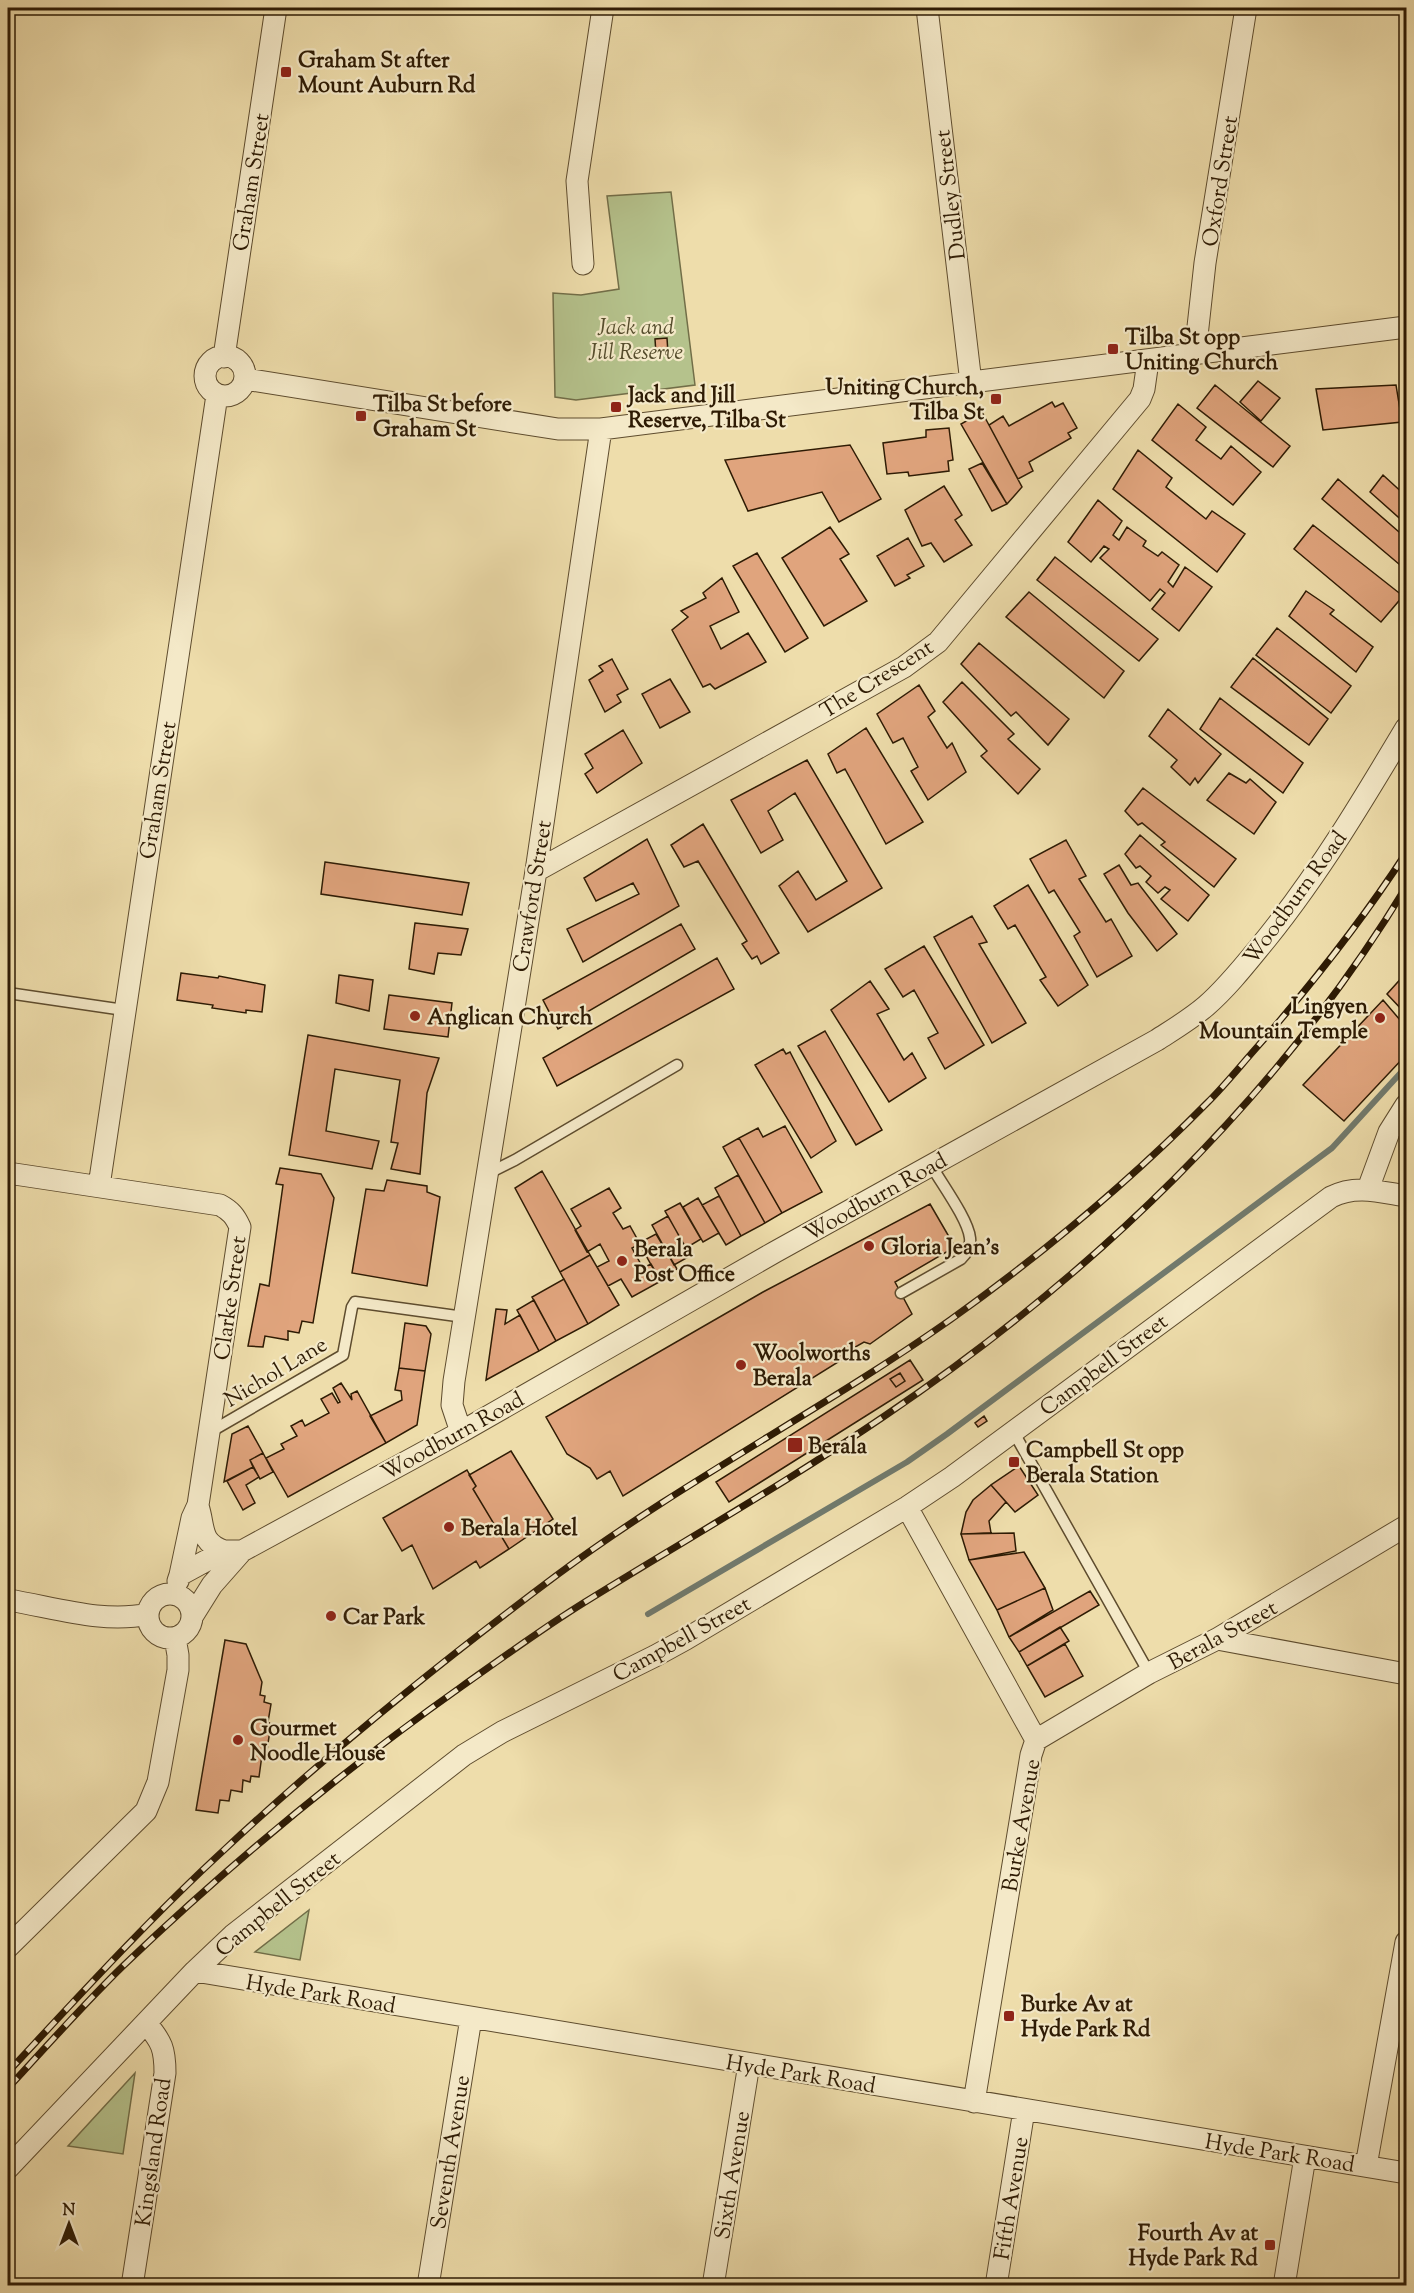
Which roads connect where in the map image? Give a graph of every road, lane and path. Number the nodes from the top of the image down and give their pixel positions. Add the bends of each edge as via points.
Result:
1 (276, 8) edge
2 (603, 8) edge
3 (927, 8) edge
4 (1246, 8) edge
5 (583, 264) dead end
6 (1407, 327) edge
7 (1194, 354) junction
8 (224, 357) junction
9 (1148, 361) junction
10 (245, 379) junction
11 (971, 383) junction
12 (217, 395) junction
13 (601, 429) junction
14 (1407, 728) edge
15 (536, 871) junction
16 (8, 993) edge
17 (124, 1010) junction
18 (677, 1065) dead end
19 (1407, 1106) edge
20 (932, 1165) junction
21 (8, 1173) edge
22 (487, 1174) junction
23 (99, 1186) junction
24 (1368, 1190) junction
25 (1407, 1196) edge
26 (901, 1293) dead end
27 (464, 1317) junction
28 (1013, 1431) junction
29 (210, 1432) junction
30 (461, 1432) junction
31 (198, 1505) junction
32 (907, 1507) junction
33 (1407, 1526) edge
34 (233, 1551) junction
35 (177, 1584) junction
36 (8, 1600) edge
37 (148, 1614) junction
38 (192, 1617) junction
39 (175, 1638) junction
40 (1217, 1639) junction
41 (1149, 1673) junction
42 (1407, 1674) edge
43 (1036, 1740) junction
44 (8, 1947) edge
45 (1405, 1956) edge
46 (195, 1971) junction
47 (471, 2018) junction
48 (146, 2023) junction
49 (749, 2064) junction
50 (974, 2102) junction
51 (1024, 2110) junction
52 (1305, 2157) junction
53 (1366, 2166) junction
54 (8, 2168) edge
55 (1407, 2173) edge
56 (132, 2286) edge
57 (428, 2286) edge
58 (713, 2286) edge
59 (996, 2286) edge
60 (1284, 2286) edge

1 - 8 street, Graham Street
2 - 5 street via 577,181
3 - 11 street, Dudley Street
4 - 7 street, Oxford Street
6 - 7 street
7 - 9 street
8 - 10 street via 242,365
8 - 12 street via 215,358 206,370 206,384
9 - 11 street
9 - 15 street, The Crescent via 1140,399 938,642 904,667
10 - 12 street via 243,386 231,395
10 - 13 street via 558,429
11 - 13 street
12 - 17 street, Graham Street
13 - 15 street, Crawford Street
14 - 20 street, Woodburn Road via 1298,900 1207,1005 1157,1040
15 - 22 street, Crawford Street
16 - 17 lane
17 - 23 street, Graham Street
18 - 22 lane
19 - 24 street via 1389,1132
20 - 26 lane via 966,1227 969,1246 967,1254 955,1263
20 - 30 street, Woodburn Road
21 - 23 street, Clarke Street
22 - 27 street, Crawford Street
23 - 29 street, Clarke Street via 220,1205 236,1217 240,1239
24 - 25 street, Campbell Street
24 - 28 street, Campbell Street via 1349,1190 1331,1197
27 - 29 lane, Nichol Lane via 355,1302 343,1355
27 - 30 street, Crawford Street via 452,1405
28 - 32 street, Campbell Street
28 - 41 lane
29 - 31 street, Clarke Street
30 - 34 street, Woodburn Road
31 - 34 street, Clarke Street via 207,1542
31 - 35 street, Clarke Street
32 - 43 street, Burke Avenue
32 - 46 street, Campbell Street via 655,1656 483,1743 233,1935
33 - 40 street, Berala Street
34 - 35 street, Woodburn Road
34 - 38 street, Woodburn Road
35 - 37 street via 155,1600
35 - 38 street
36 - 37 street via 109,1617
37 - 39 street via 149,1624 157,1634
38 - 39 street via 185,1633
39 - 44 street via 178,1670 158,1782 146,1811
40 - 41 street, Berala Street
40 - 42 street
41 - 43 street, Berala Street
43 - 50 street, Burke Avenue
45 - 53 street
46 - 47 street, Hyde Park Road
46 - 48 street, Campbell Street
47 - 49 street, Hyde Park Road
47 - 57 street, Seventh Avenue
48 - 54 street, Campbell Street
48 - 56 street, Kingsland Road via 165,2052 165,2073
49 - 50 street, Hyde Park Road
49 - 58 street, Sixth Avenue
50 - 51 street, Hyde Park Road
51 - 52 street, Hyde Park Road
51 - 59 street, Fifth Avenue
52 - 53 street, Hyde Park Road
52 - 60 street
53 - 55 street, Hyde Park Road

